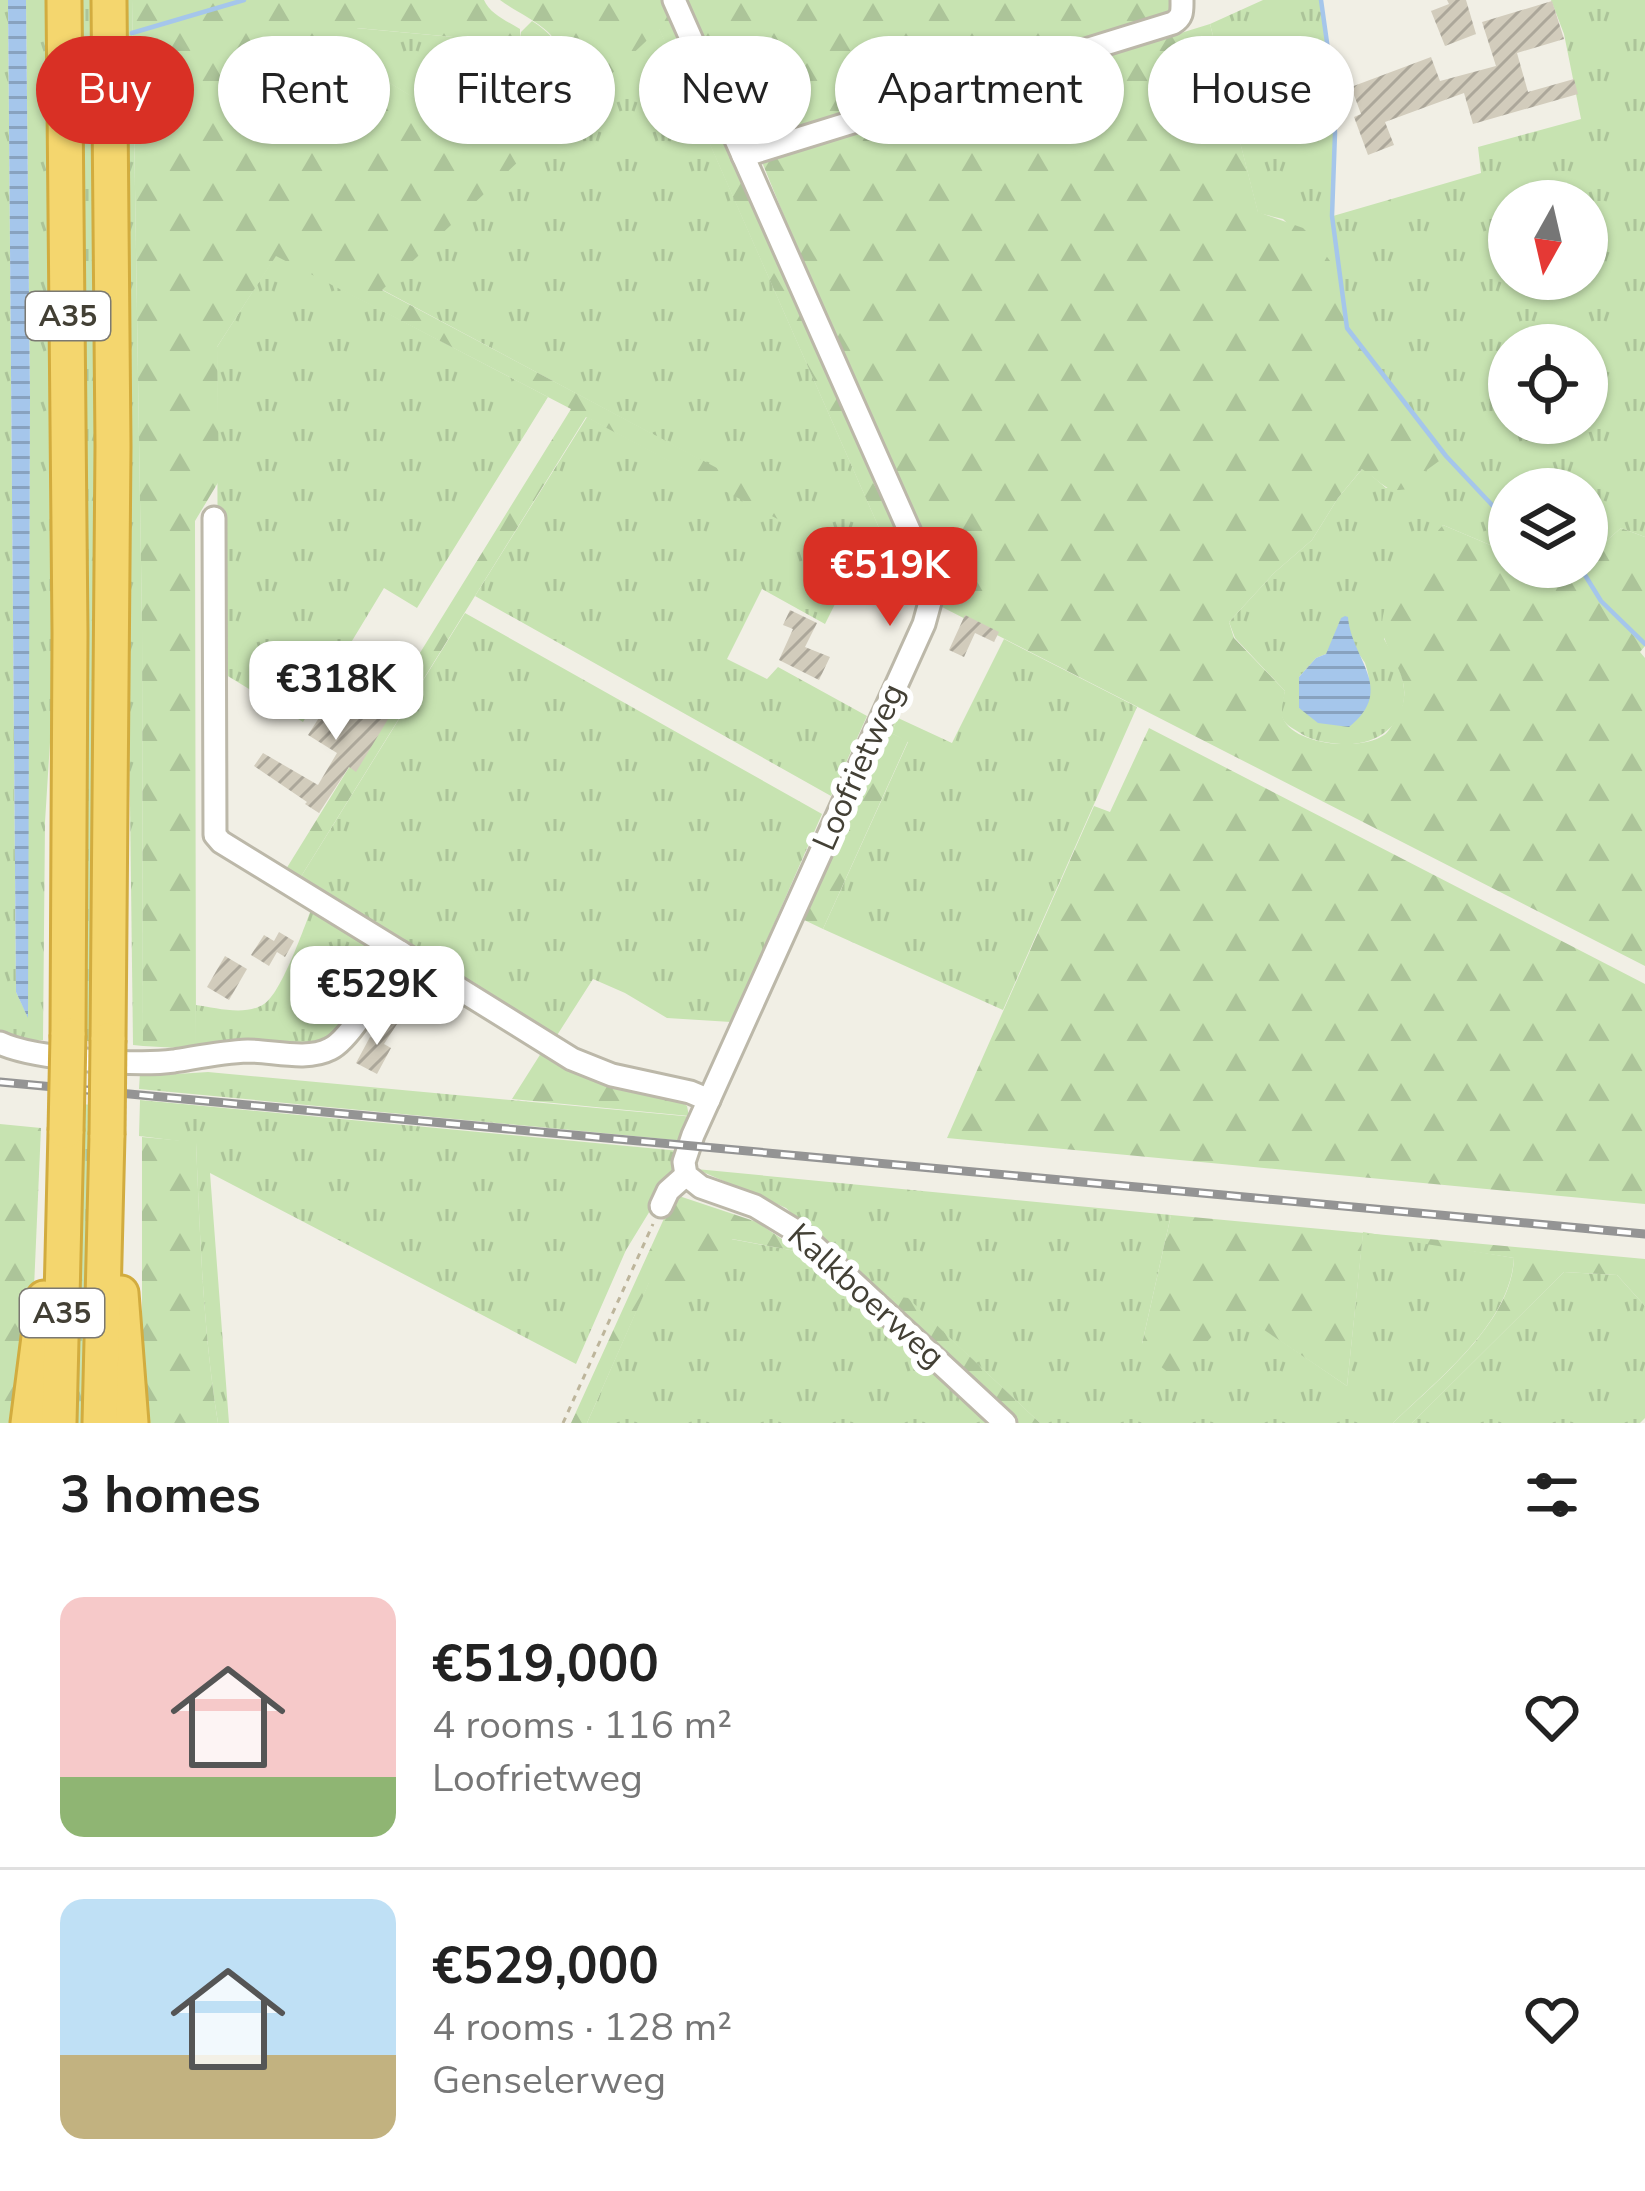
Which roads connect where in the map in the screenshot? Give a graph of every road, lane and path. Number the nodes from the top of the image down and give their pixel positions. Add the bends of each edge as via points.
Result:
1 (64, 0) edge
2 (109, 0) edge
3 (674, 0) edge
4 (1181, 0) edge
5 (743, 156) junction
6 (214, 518) dead end
7 (400, 952) junction
8 (0, 1043) edge
9 (709, 1100) junction
10 (686, 1174) junction
11 (64, 1202) junction
12 (661, 1206) joint
13 (106, 1210) junction
14 (28, 1423) edge
15 (59, 1423) edge
16 (100, 1423) edge
17 (131, 1423) edge
18 (563, 1423) edge
19 (1005, 1423) edge

1 - 11 highway, A35, bridge
2 - 13 highway, A35, bridge
3 - 5 street, Loofrietweg
4 - 5 street via 1173,23
5 - 9 street, Loofrietweg via 932,595
6 - 7 street via 215,835
7 - 8 street via 350,1031 321,1053 143,1062 29,1054
7 - 9 street via 572,1059
9 - 10 street, Loofrietweg
10 - 12 street
10 - 19 street, Kalkboerweg via 801,1234
11 - 14 highway, A35
11 - 15 highway, A35
12 - 18 path
13 - 16 highway, A35
13 - 17 highway, A35 via 124,1309

